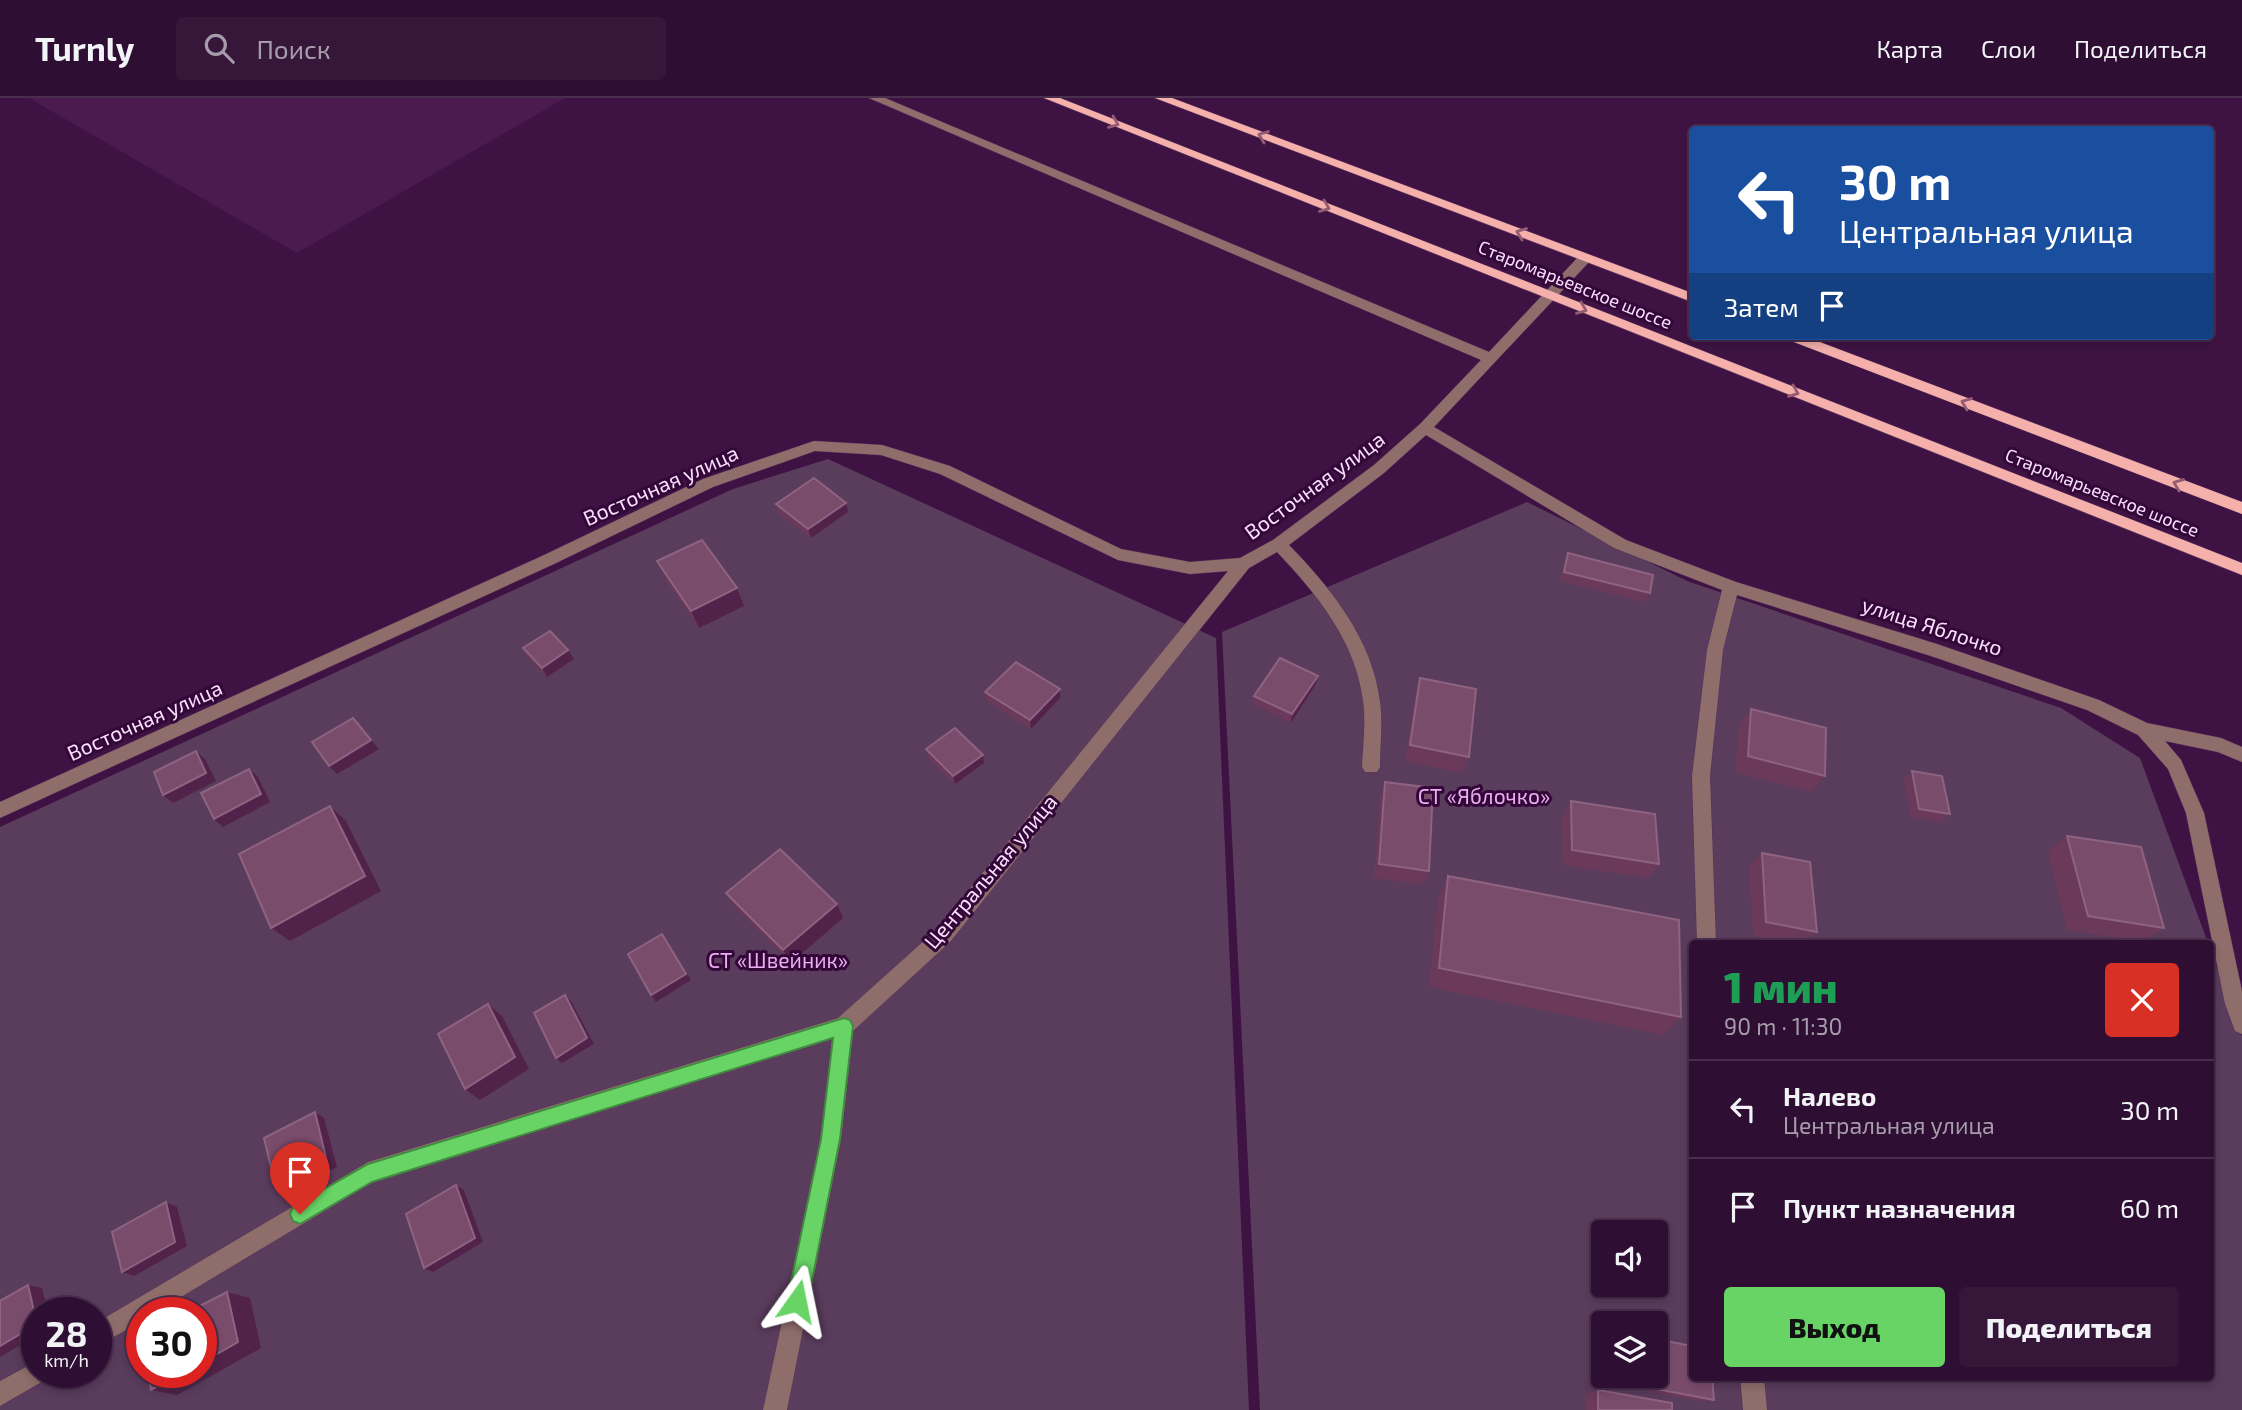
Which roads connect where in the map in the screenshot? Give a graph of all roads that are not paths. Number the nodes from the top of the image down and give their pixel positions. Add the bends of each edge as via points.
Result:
1 (875, 98) edge
2 (1050, 98) edge
3 (1161, 98) edge
4 (1585, 257) junction
5 (1551, 296) junction
6 (1689, 297) edge
7 (1801, 340) edge
8 (1490, 358) junction
9 (1425, 428) junction
10 (2242, 508) edge
11 (1279, 544) junction
12 (1243, 564) junction
13 (2242, 569) edge
14 (1731, 587) junction
15 (2144, 730) junction
16 (2242, 755) edge
17 (1371, 767) dead end
18 (0, 810) edge
19 (1706, 940) edge
20 (2242, 1024) edge
21 (844, 1026) junction
22 (112, 1326) edge
23 (1752, 1381) edge
24 (21, 1382) edge
25 (0, 1394) edge
26 (775, 1410) edge
27 (1755, 1410) edge

1 - 8 street
2 -> 5 main road, Старомарьевское шоссе
4 -> 3 main road, Старомарьевское шоссе
4 - 5 street, Восточная улица
4 - 6 main road, Старомарьевское шоссе
5 - 8 street, Восточная улица
5 -> 13 main road, Старомарьевское шоссе
10 -> 7 main road, Старомарьевское шоссе
8 - 9 street, Восточная улица
9 - 11 street, Восточная улица
9 - 14 street, улица Яблочко via 1620,544
11 - 12 street, Восточная улица
11 - 17 street via 1313,579 1364,665 1371,697
12 - 18 street, Восточная улица via 1190,568 1118,554 945,470 882,450 814,446 708,483
12 - 21 street, Центральная улица via 943,936
14 - 15 street, улица Яблочко via 2067,696
14 - 19 street via 1715,650 1701,776
15 - 16 street via 2221,745
15 - 20 street, улица Яблочко via 2175,765 2195,813
21 - 22 street, Центральная улица via 368,1173
21 - 26 street via 831,1139
23 - 27 street
24 - 25 street

